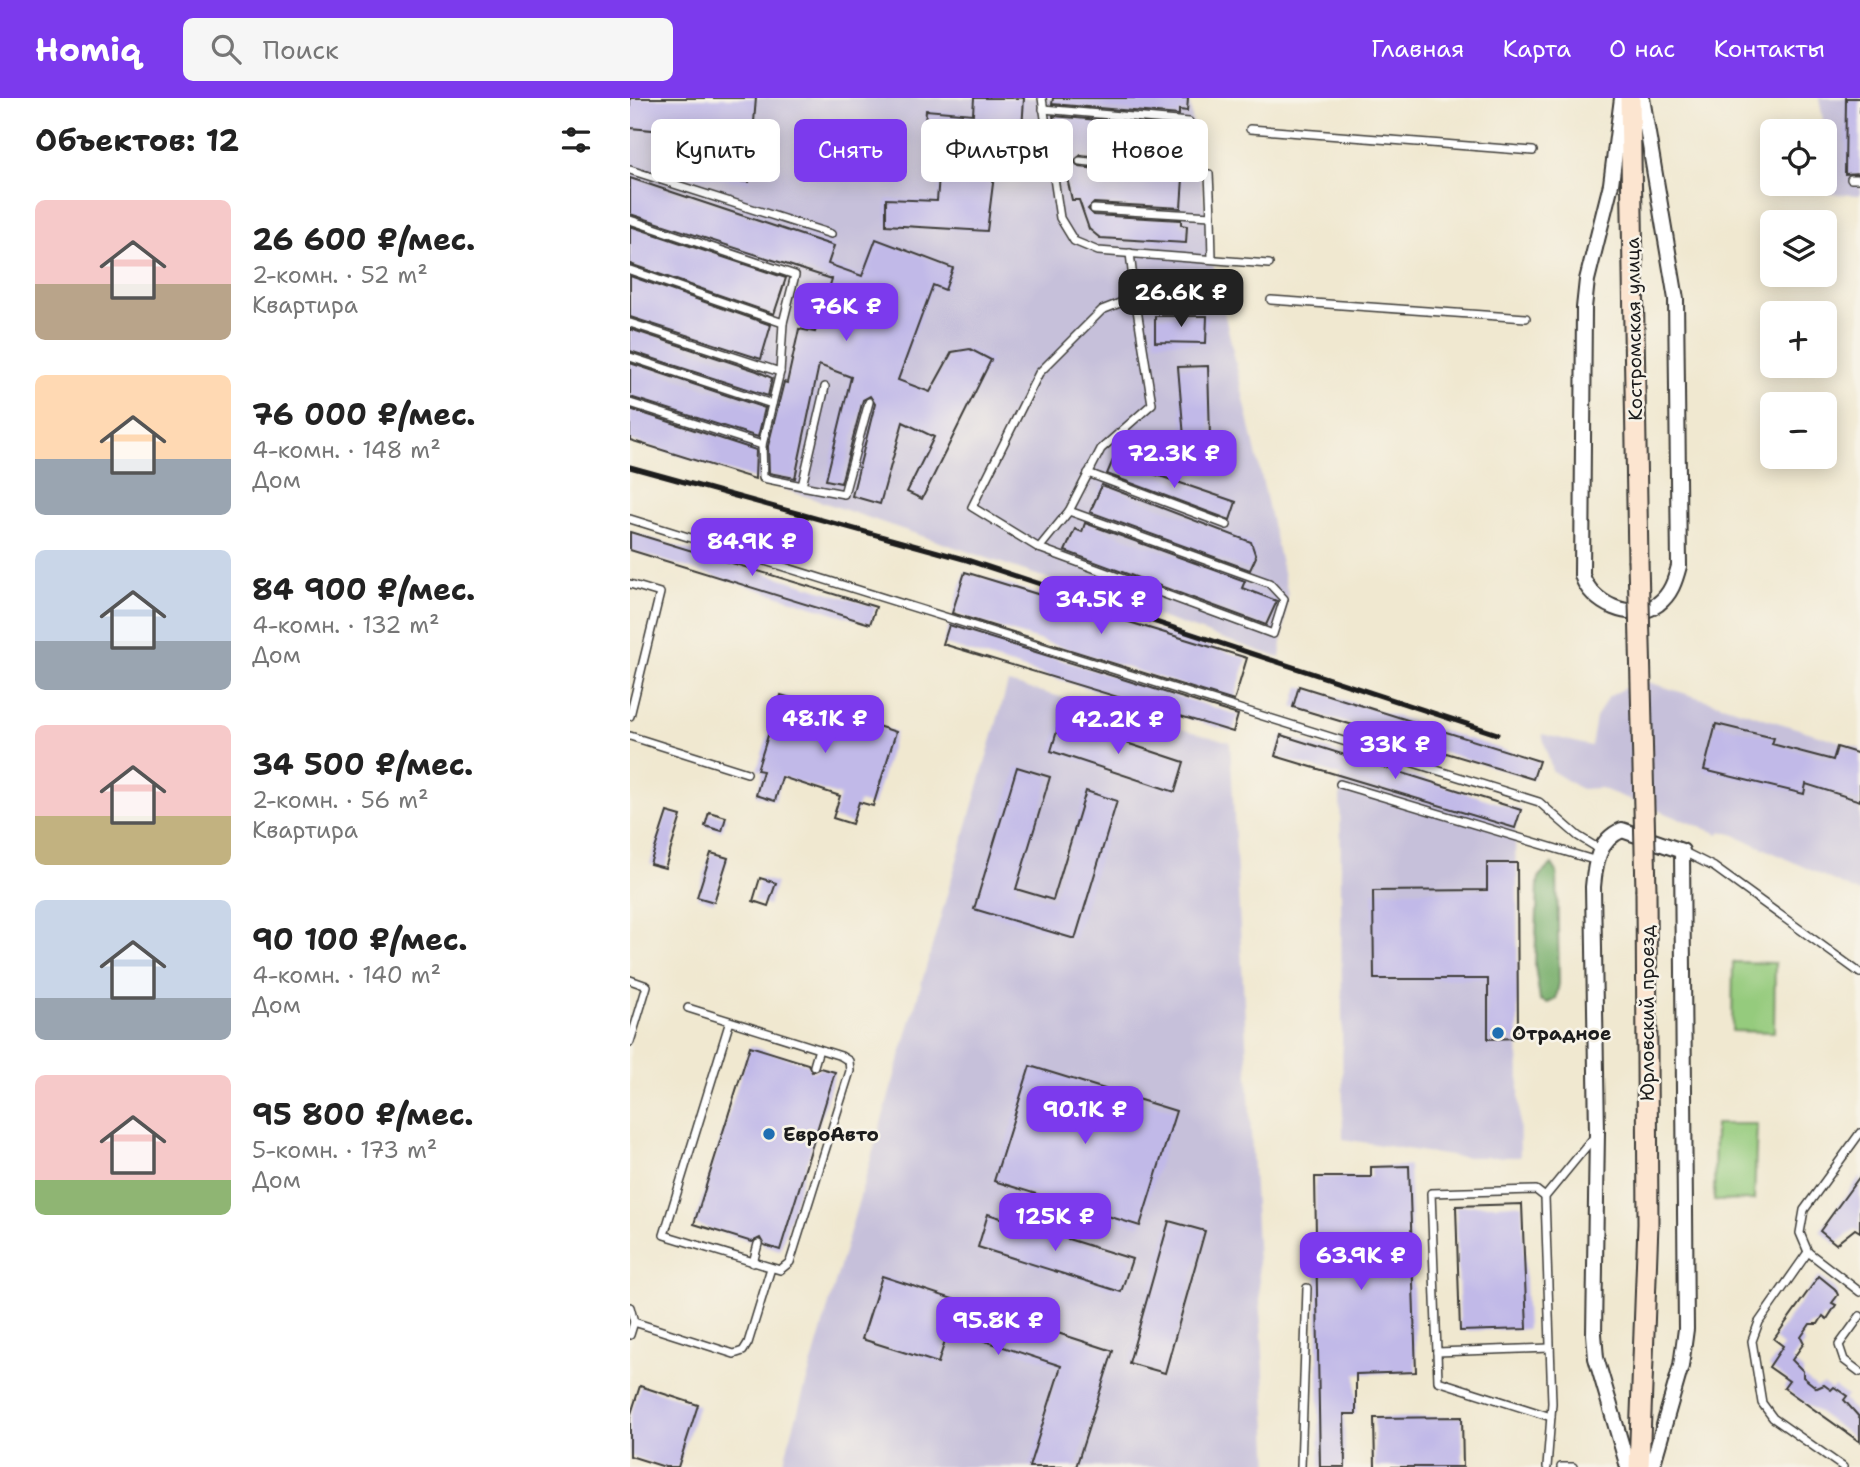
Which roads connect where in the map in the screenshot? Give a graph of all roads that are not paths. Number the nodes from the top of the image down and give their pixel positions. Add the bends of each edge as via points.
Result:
1 (1042, 98) edge
2 (1622, 98) edge
3 (1630, 98) edge
4 (1642, 98) edge
5 (1043, 109) junction
6 (1155, 119) edge
7 (1250, 130) dead end
8 (1533, 151) dead end
9 (1080, 161) dead end
10 (630, 170) edge
11 (1851, 179) dead end
12 (1860, 179) edge
13 (1094, 209) dead end
14 (1211, 216) junction
15 (630, 220) edge
16 (831, 234) dead end
17 (1130, 253) junction
18 (1212, 258) junction
19 (1269, 264) dead end
20 (630, 270) edge
21 (1135, 297) junction
22 (1271, 300) dead end
23 (1526, 318) dead end
24 (630, 323) edge
25 (783, 323) junction
26 (630, 358) edge
27 (780, 372) junction
28 (825, 387) dead end
29 (869, 402) dead end
30 (630, 403) edge
31 (772, 404) junction
32 (762, 445) junction
33 (1088, 473) junction
34 (802, 486) junction
35 (1069, 511) junction
36 (630, 519) edge
37 (1227, 526) dead end
38 (1038, 548) junction
39 (1638, 560) joint
40 (630, 584) edge
41 (630, 716) edge
42 (630, 736) edge
43 (747, 773) dead end
44 (1340, 784) dead end
45 (1682, 851) junction
46 (1599, 855) junction
47 (1860, 973) edge
48 (630, 981) edge
49 (688, 1008) dead end
50 (730, 1021) junction
51 (630, 1042) edge
52 (820, 1049) junction
53 (814, 1066) dead end
54 (1597, 1132) junction
55 (1860, 1133) edge
56 (1545, 1197) junction
57 (758, 1244) dead end
58 (1808, 1252) junction
59 (753, 1263) junction
60 (771, 1268) junction
61 (1307, 1288) dead end
62 (1860, 1289) edge
63 (630, 1307) edge
64 (1860, 1316) edge
65 (634, 1322) junction
66 (630, 1335) edge
67 (1550, 1348) junction
68 (1437, 1352) junction
69 (1860, 1372) edge
70 (1551, 1417) junction
71 (1301, 1467) edge
72 (1547, 1467) edge
73 (1561, 1467) edge
74 (1573, 1467) edge
75 (1628, 1467) edge
76 (1639, 1467) edge
77 (1652, 1467) edge
78 (1843, 1467) edge

1 - 5 lane
2 - 4 street via 1611,184 1584,308 1582,575 1586,589 1597,599 1631,611 1644,610 1668,595 1679,566 1676,299
3 - 39 main road, Костромская улица
5 - 6 lane
5 - 17 lane via 1059,218 1074,241 1098,251
7 - 8 lane
9 - 14 lane via 1209,174
10 - 16 lane
11 - 12 lane
13 - 14 lane
14 - 18 lane
15 - 25 lane via 795,275
17 - 18 lane
17 - 21 lane
18 - 19 lane
20 - 25 lane
21 - 33 lane via 1153,404 1101,449
21 - 38 lane via 1102,310 1039,373 972,507
22 - 23 lane
24 - 27 lane
25 - 27 lane
26 - 31 lane
27 - 31 lane
28 - 34 lane
29 - 34 lane via 844,494
30 - 32 lane
31 - 32 lane
32 - 34 lane via 763,478
33 - 35 lane
33 - 37 lane
35 - 38 lane
35 - 38 lane via 1269,583 1284,598 1273,634
36 - 46 lane via 1539,802
39 - 76 main road, Юрловский проезд, bridge via 1648,1224
40 - 41 lane via 660,593
42 - 43 lane
44 - 46 lane
45 - 46 street via 1632,832 1607,838
45 - 47 lane via 1714,867
45 - 77 street via 1686,1329 1681,1366
46 - 54 street via 1593,887
48 - 51 lane via 647,986
49 - 50 lane
50 - 52 lane
50 - 59 lane via 664,1235
52 - 53 lane
52 - 60 lane via 846,1058 849,1071 790,1262 780,1270
54 - 56 lane
54 - 75 street via 1596,1358
55 - 58 lane via 1804,1210 1800,1233
56 - 67 lane
56 - 68 lane via 1536,1190 1431,1193
57 - 59 lane
58 - 62 lane
58 - 78 lane via 1759,1322 1752,1340 1762,1403 1773,1418
59 - 60 lane
60 - 65 lane via 748,1343 740,1352
61 - 71 lane
63 - 65 lane
64 - 69 lane via 1839,1345 1844,1360
65 - 66 lane
67 - 68 lane
67 - 70 lane
68 - 70 lane via 1438,1381
70 - 72 lane
73 - 74 lane

